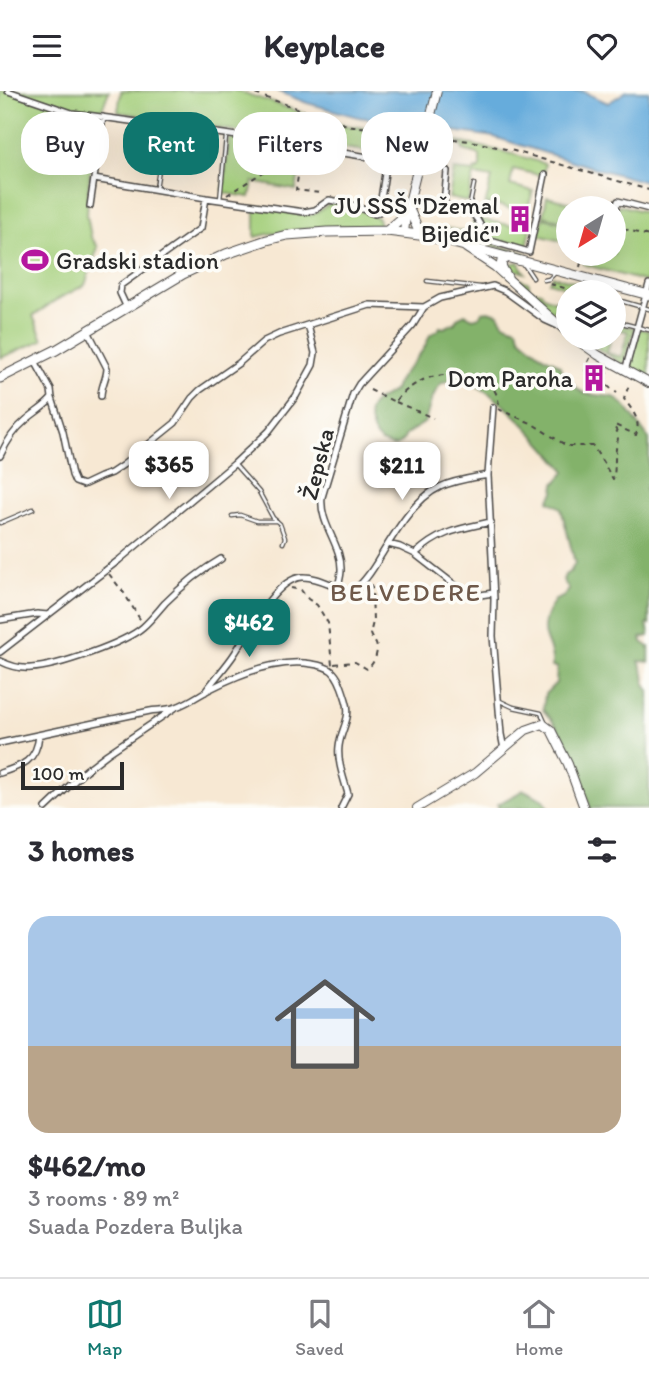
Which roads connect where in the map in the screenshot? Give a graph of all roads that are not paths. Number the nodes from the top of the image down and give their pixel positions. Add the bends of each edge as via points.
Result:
1 (8, 91) edge
2 (437, 91) edge
3 (69, 112) edge
4 (219, 134) edge
5 (227, 135) junction
6 (95, 175) edge
7 (158, 175) edge
8 (447, 175) edge
9 (545, 175) dead end
10 (94, 179) junction
11 (474, 184) dead end
12 (156, 189) junction
13 (206, 198) junction
14 (220, 199) junction
15 (626, 203) edge
16 (90, 207) dead end
17 (649, 209) edge
18 (407, 211) junction
19 (471, 213) junction
20 (387, 231) junction
21 (404, 233) junction
22 (427, 236) junction
23 (461, 245) junction
24 (529, 251) junction
25 (508, 257) junction
26 (524, 261) junction
27 (558, 270) junction
28 (507, 277) junction
29 (533, 278) dead end
30 (427, 281) dead end
31 (546, 282) road end
32 (486, 288) junction
33 (648, 291) edge
34 (626, 302) edge
35 (424, 307) junction
36 (127, 308) junction
37 (646, 308) edge
38 (556, 323) edge
39 (626, 324) edge
40 (308, 325) junction
41 (556, 325) edge
42 (637, 327) junction
43 (649, 330) edge
44 (88, 331) junction
45 (591, 350) edge
46 (35, 361) junction
47 (625, 371) junction
48 (0, 378) edge
49 (649, 383) edge
50 (102, 396) dead end
51 (52, 398) junction
52 (496, 408) road end
53 (0, 440) edge
54 (8, 441) junction
55 (0, 456) edge
56 (234, 464) junction
57 (488, 475) junction
58 (33, 509) dead end
59 (232, 516) dead end
60 (277, 521) junction
61 (491, 522) junction
62 (0, 523) edge
63 (283, 544) dead end
64 (388, 544) junction
65 (415, 554) junction
66 (220, 559) dead end
67 (338, 587) junction
68 (494, 593) junction
69 (48, 615) junction
70 (0, 620) edge
71 (0, 652) edge
72 (0, 661) edge
73 (205, 692) junction
74 (498, 699) junction
75 (175, 708) junction
76 (545, 725) junction
77 (39, 735) junction
78 (0, 743) edge
79 (504, 749) junction
80 (0, 773) edge
81 (45, 808) edge
82 (341, 808) edge
83 (418, 808) edge
84 (584, 808) edge

1 - 3 street
2 - 18 main road, bridge
4 - 5 street
5 - 14 lane
5 - 14 street via 387,160 379,212 375,213 336,200 304,212
6 - 10 street
7 - 12 lane
8 - 19 street via 444,203
9 - 24 street
10 - 12 street
10 - 16 street
11 - 19 lane
12 - 13 street
13 - 14 street
13 - 36 street via 201,228 121,285
15 - 17 street
18 - 20 main road
18 - 21 main road
18 - 22 main road
19 - 24 street via 487,240
20 - 21 main road
20 - 36 main road via 311,233 267,240 183,274
21 - 22 main road
22 - 23 main road
23 - 25 main road
23 - 28 main road
24 - 26 street
25 - 26 main road
25 - 28 main road via 501,266
26 - 27 main road
26 - 29 lane
27 - 31 lane
27 - 33 main road
28 - 38 main road
30 - 32 lane
32 - 35 street
32 - 41 street via 505,291
33 - 37 street
34 - 37 lane
35 - 40 street via 370,305
35 - 67 street, Žepska via 353,394 321,497 323,517 341,562
36 - 44 main road
37 - 42 street
39 - 42 lane
40 - 51 street via 264,341 200,390 165,432 111,473 83,485 72,475
40 - 56 street via 313,365 269,431
42 - 43 lane
42 - 47 street
44 - 46 main road
44 - 50 street via 107,368
45 - 47 main road
46 - 48 main road
46 - 51 street
47 - 49 main road
51 - 54 street
52 - 57 street
53 - 54 street
54 - 55 street
56 - 60 lane
56 - 69 street
57 - 61 street
57 - 64 street via 433,490
58 - 62 lane
59 - 60 lane
60 - 63 lane via 283,530
61 - 65 street via 447,532
61 - 68 street
64 - 65 street
64 - 67 street via 358,587 349,594
65 - 68 street via 465,593
66 - 72 street via 188,582 144,626 111,645 33,669
67 - 73 street via 303,577 283,586
68 - 74 street
69 - 70 street
69 - 71 street
73 - 75 street
73 - 82 street via 233,678 285,663 331,667 348,711 339,745 348,794
74 - 76 lane via 541,713
74 - 79 street
75 - 77 street
75 - 81 street via 86,770
76 - 79 main road via 526,730
76 - 84 main road via 568,764
77 - 78 street
77 - 80 street via 27,762
79 - 83 main road

